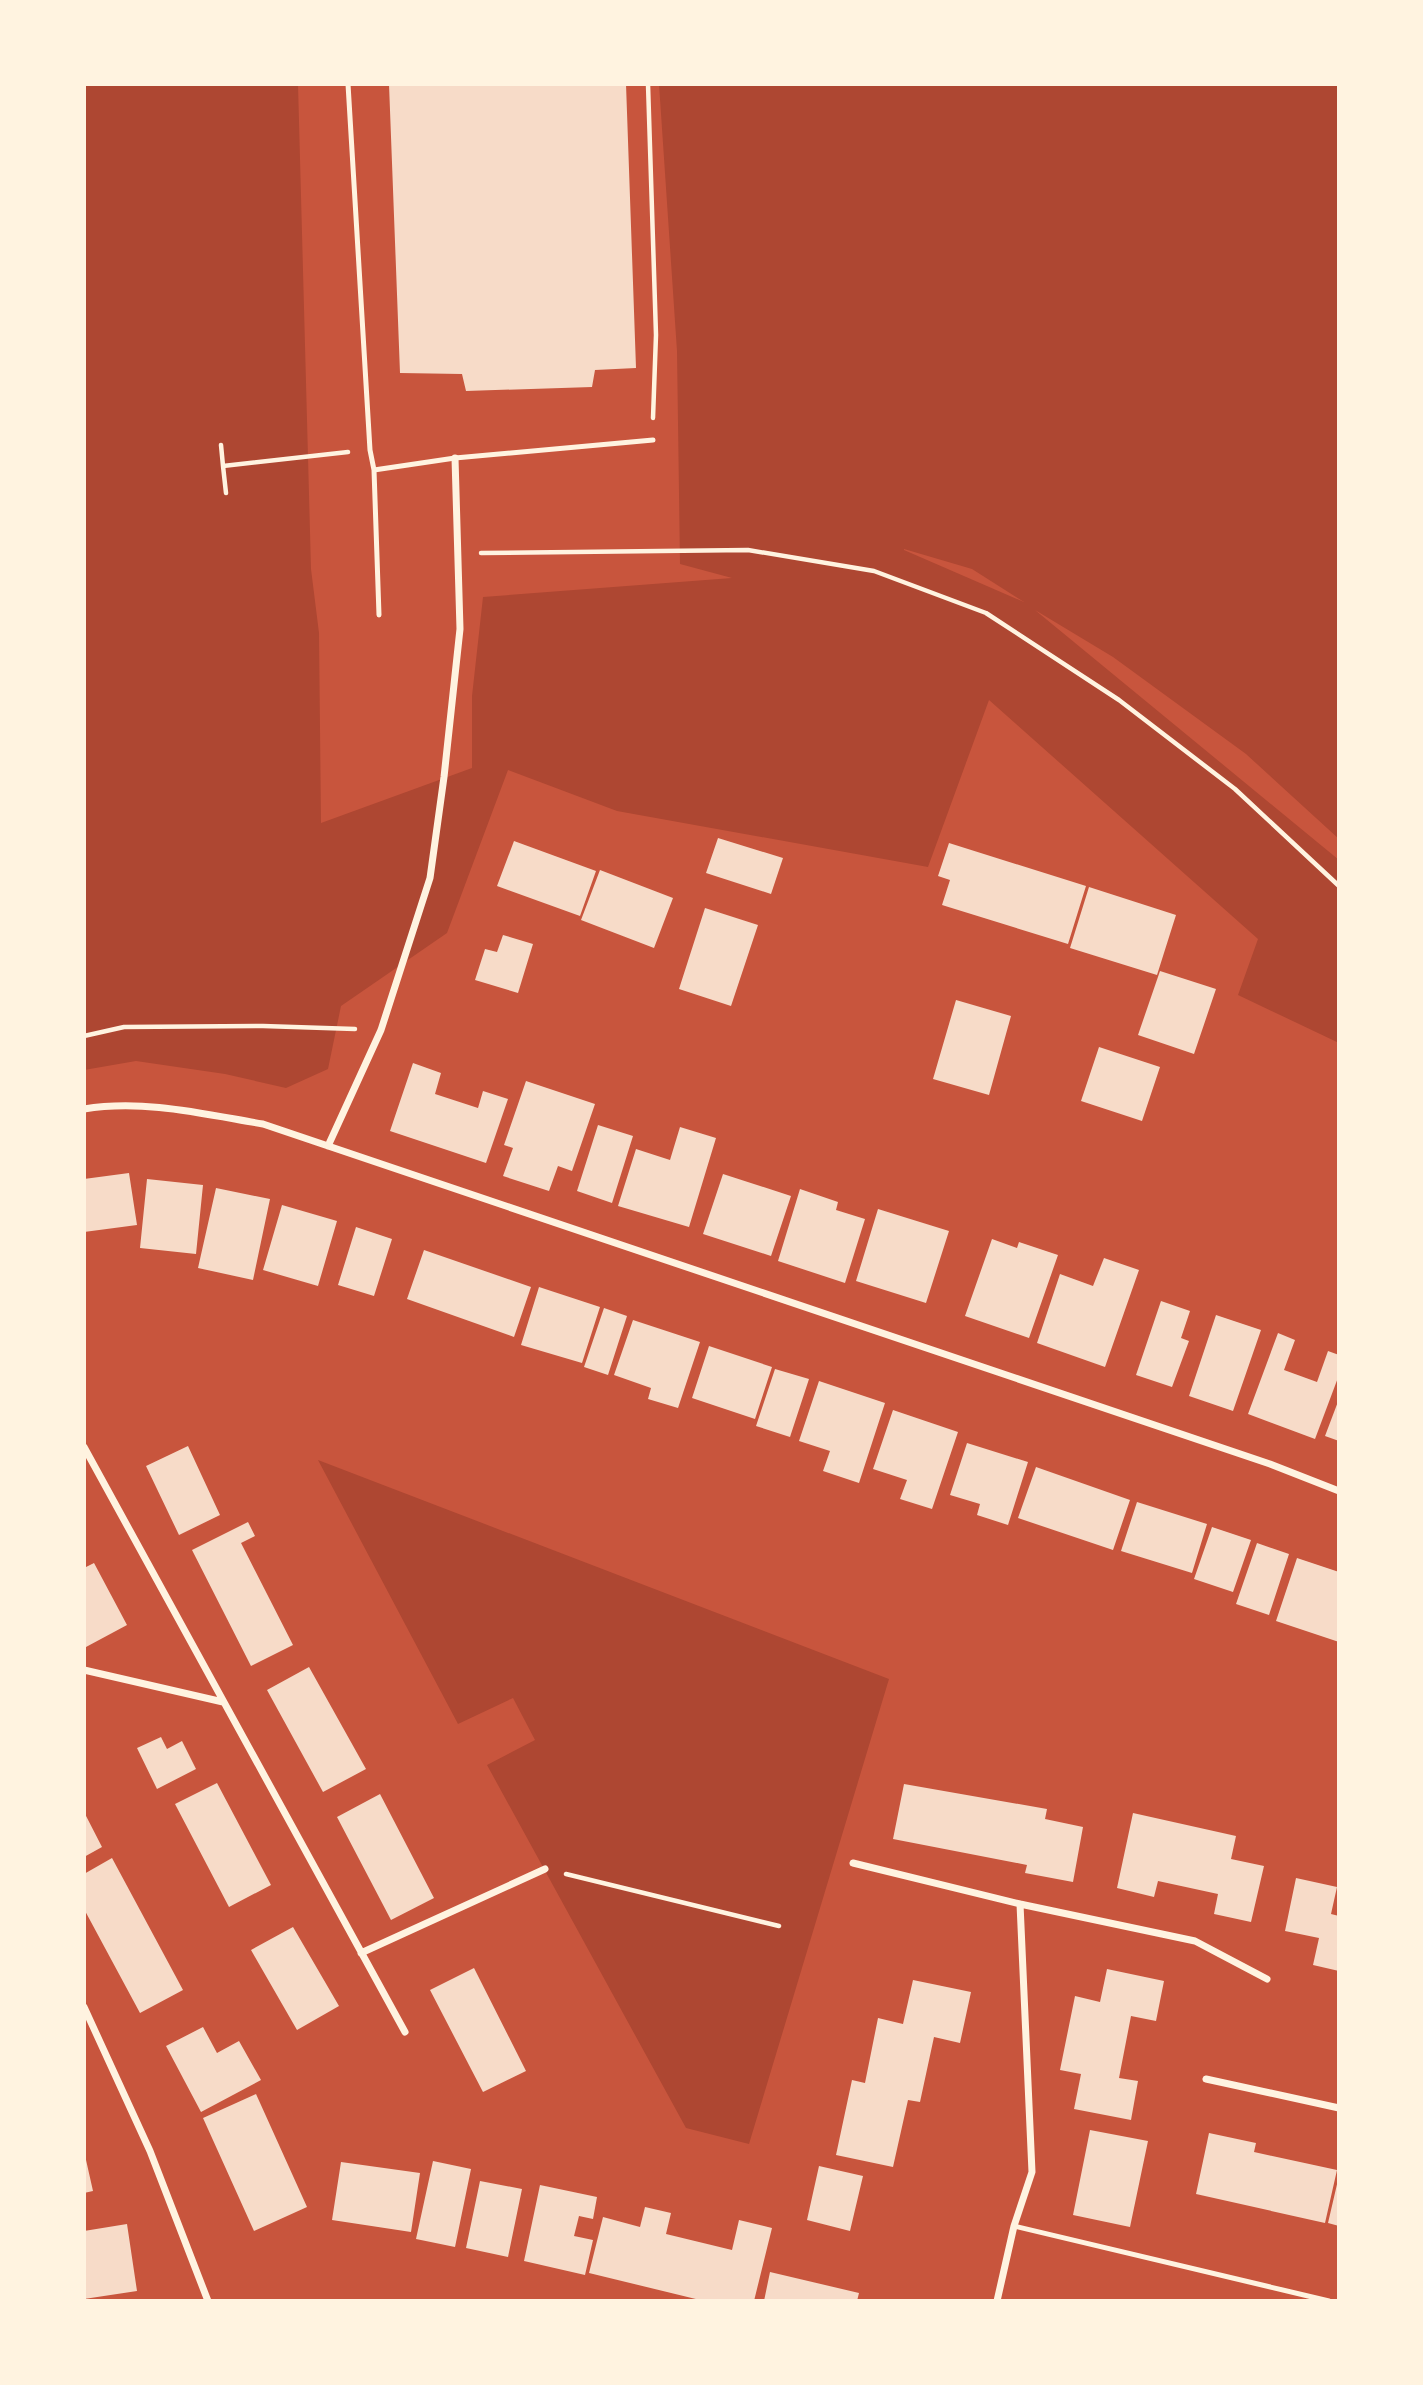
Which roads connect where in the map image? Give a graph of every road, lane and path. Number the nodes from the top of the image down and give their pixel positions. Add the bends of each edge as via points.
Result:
1 (348, 84) edge
2 (648, 84) edge
3 (653, 440) joint
4 (221, 445) dead end
5 (370, 450) junction
6 (455, 458) junction
7 (223, 466) junction
8 (374, 470) junction
9 (226, 494) dead end
10 (456, 553) junction
11 (379, 615) dead end
12 (1339, 886) edge
13 (381, 1030) junction
14 (84, 1036) edge
15 (84, 1109) edge
16 (328, 1146) junction
17 (84, 1447) edge
18 (1339, 1491) edge
19 (84, 1670) edge
20 (223, 1702) junction
21 (853, 1863) dead end
22 (545, 1869) joint
23 (1020, 1904) junction
24 (779, 1926) dead end
25 (361, 1953) junction
26 (1267, 1979) dead end
27 (84, 2007) edge
28 (405, 2032) dead end
29 (1206, 2079) dead end
30 (1339, 2108) edge
31 (1014, 2227) junction
32 (208, 2301) edge
33 (997, 2301) edge
34 (1329, 2301) edge

1 - 5 lane
2 - 3 path via 656,335
3 - 6 lane
4 - 7 path
5 - 7 path
5 - 8 lane
6 - 8 lane
6 - 10 street
7 - 9 path
8 - 11 lane
10 - 12 path via 748,550 874,571 974,608 1119,700 1235,789
10 - 13 street via 460,629 430,878
13 - 14 path via 124,1027
13 - 16 street
15 - 16 street via 171,1108 263,1124
16 - 18 street
17 - 20 street
19 - 20 street
20 - 25 street
21 - 23 street
22 - 24 path
22 - 25 street
23 - 26 street via 1195,1941
23 - 31 street via 1032,2172
25 - 28 street
27 - 32 street via 150,2151
29 - 30 street
31 - 33 street
31 - 34 lane

